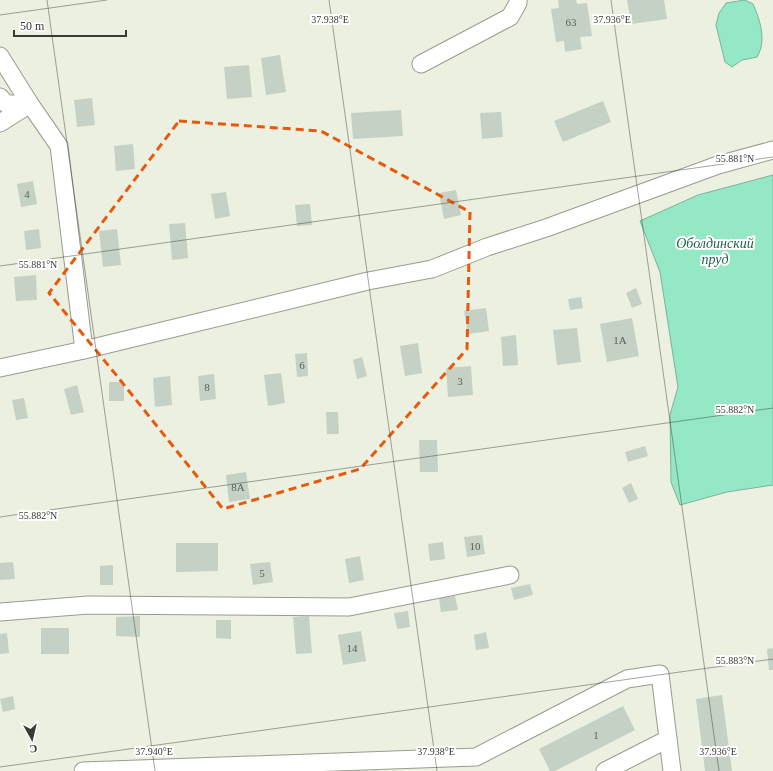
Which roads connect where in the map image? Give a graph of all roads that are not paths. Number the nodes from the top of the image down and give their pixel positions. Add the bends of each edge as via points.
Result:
1 (518, 0) edge
2 (0, 56) edge
3 (421, 64) dead end
4 (0, 97) edge
5 (30, 104) junction
6 (0, 123) edge
7 (773, 150) edge
8 (84, 350) junction
9 (0, 368) edge
10 (510, 575) dead end
11 (0, 612) edge
12 (668, 739) junction
13 (83, 771) edge
14 (89, 771) edge
15 (605, 771) edge
16 (672, 771) edge

1 - 3 street via 510,17
2 - 5 street
4 - 5 street via 6,104
5 - 6 street
5 - 8 street via 59,146
7 - 8 street via 718,165 487,247 432,270 368,281
8 - 9 street
10 - 11 street via 349,607 88,605
12 - 14 street via 660,674 627,679 485,754 472,758
12 - 15 street
12 - 16 street
13 - 14 street

